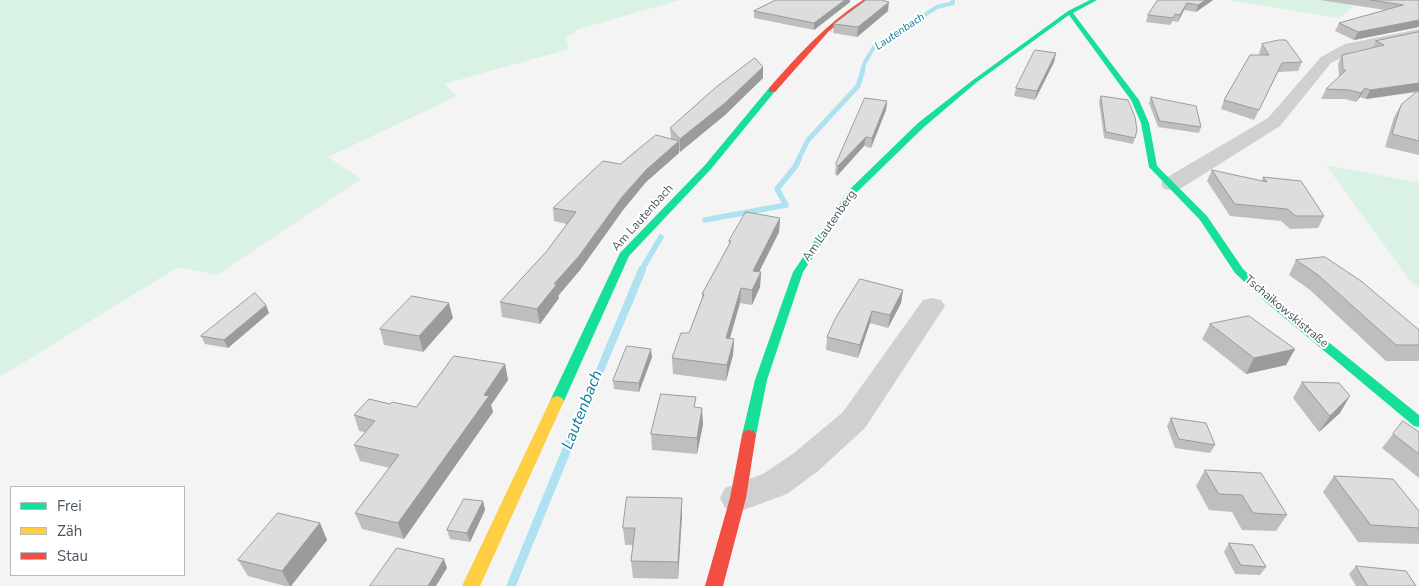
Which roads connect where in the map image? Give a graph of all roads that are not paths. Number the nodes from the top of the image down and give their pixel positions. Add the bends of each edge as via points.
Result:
1 (867, 0) edge
2 (1094, 0) edge
3 (1070, 12) junction
4 (1419, 33) edge
5 (1172, 184) junction
6 (932, 306) dead end
7 (1419, 422) edge
8 (738, 498) junction
9 (471, 586) edge
10 (714, 586) edge

1 - 9 street, Am Lautenbach via 816,38 708,167 624,255
2 - 3 street, Am Lautenberg
3 - 5 street, Tschaikowskistraße via 1136,100 1145,122 1153,167
3 - 8 street, Am Lautenberg via 975,81 921,126 852,192 798,272 761,380
4 - 5 street via 1350,47 1326,60 1274,122
5 - 7 street, Tschaikowskistraße via 1204,218 1239,271
6 - 8 street via 854,420 806,462 774,484
8 - 10 street, Am Lautenberg

